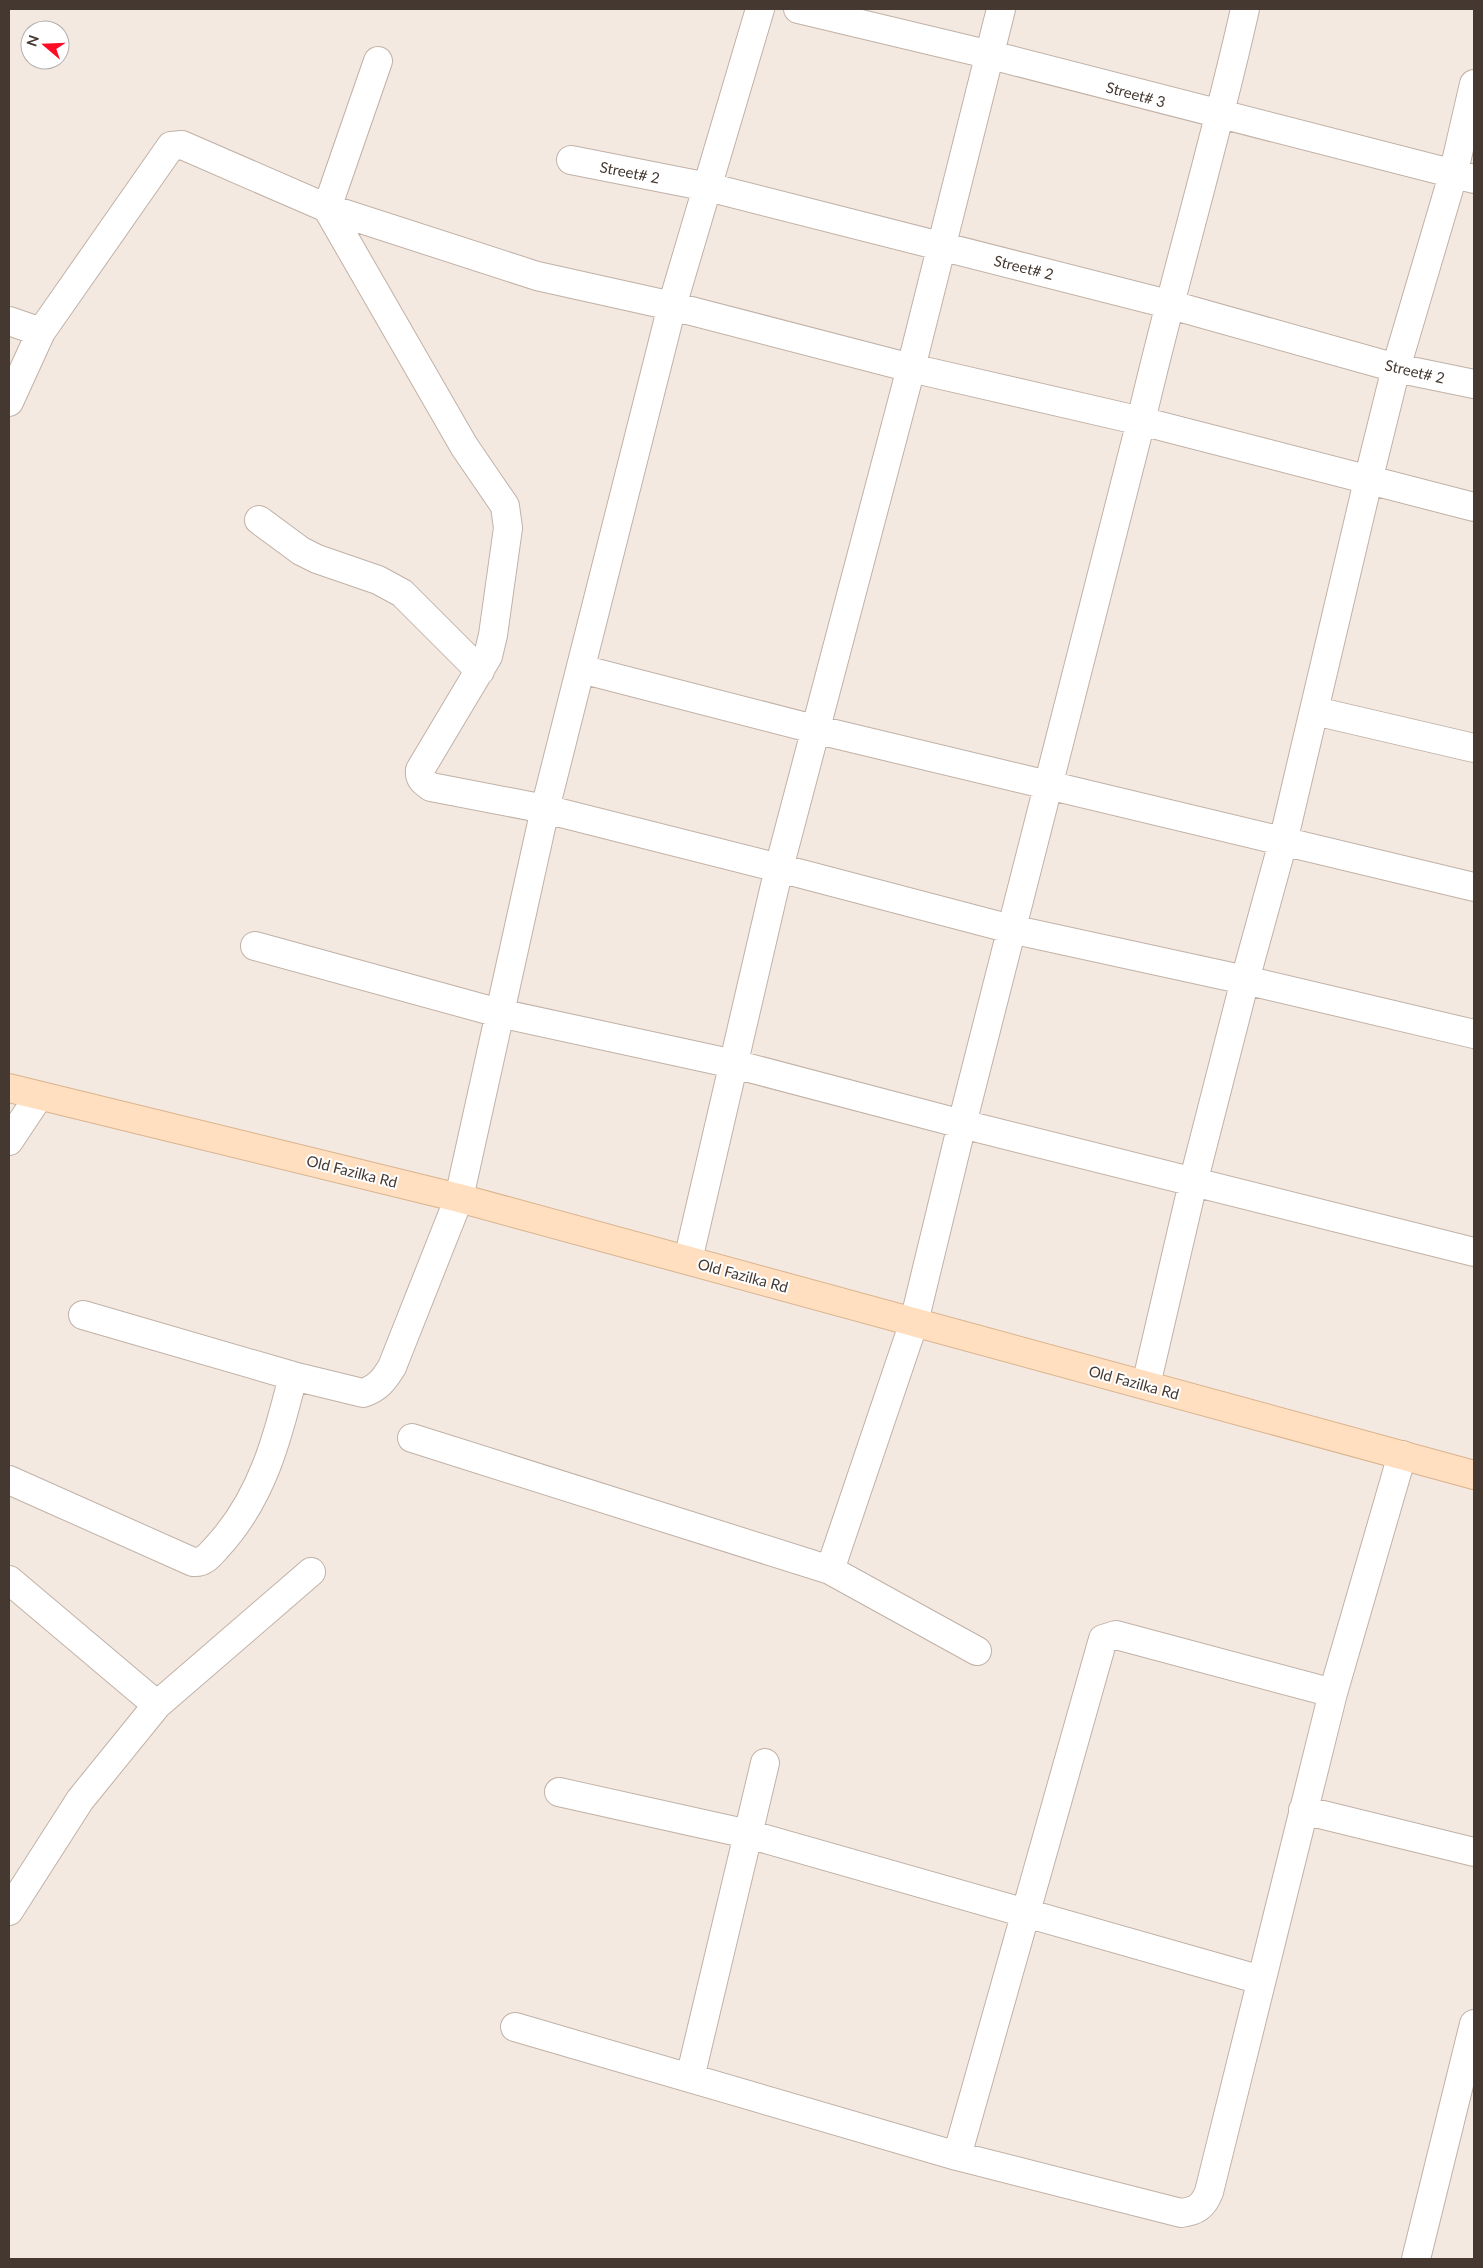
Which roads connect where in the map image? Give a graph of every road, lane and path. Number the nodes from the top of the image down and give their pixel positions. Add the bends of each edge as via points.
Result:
1 (760, 9) edge
2 (798, 9) edge
3 (1001, 9) edge
4 (1245, 9) edge
5 (991, 55) junction
6 (378, 61) dead end
7 (1474, 84) edge
8 (1221, 116) junction
9 (571, 160) dead end
10 (1464, 177) edge
11 (708, 187) junction
12 (327, 208) junction
13 (941, 245) junction
14 (1168, 304) junction
15 (672, 306) junction
16 (9, 321) edge
17 (41, 332) junction
18 (912, 368) junction
19 (1396, 368) junction
20 (1474, 384) edge
21 (9, 402) edge
22 (1141, 421) junction
23 (1368, 481) junction
24 (1474, 507) edge
25 (260, 520) dead end
26 (581, 669) junction
27 (480, 671) junction
28 (1315, 711) junction
29 (814, 729) junction
30 (1474, 748) edge
31 (1048, 785) junction
32 (545, 810) junction
33 (1283, 842) junction
34 (779, 868) junction
35 (1474, 887) edge
36 (1011, 929) junction
37 (255, 946) dead end
38 (1245, 980) junction
39 (499, 1013) junction
40 (1474, 1034) edge
41 (734, 1064) junction
42 (9, 1088) edge
43 (39, 1096) junction
44 (962, 1124) junction
45 (9, 1140) edge
46 (1193, 1183) junction
47 (459, 1198) junction
48 (1474, 1252) edge
49 (688, 1260) junction
50 (84, 1315) dead end
51 (914, 1322) junction
52 (293, 1376) junction
53 (1146, 1385) junction
54 (412, 1438) dead end
55 (1402, 1455) junction
56 (1474, 1475) edge
57 (9, 1480) edge
58 (830, 1570) junction
59 (311, 1572) dead end
60 (11, 1586) edge
61 (977, 1651) dead end
62 (1332, 1693) junction
63 (156, 1705) junction
64 (765, 1763) dead end
65 (559, 1792) dead end
66 (1303, 1810) junction
67 (748, 1834) junction
68 (1474, 1852) edge
69 (9, 1911) edge
70 (1026, 1911) junction
71 (1261, 1980) junction
72 (1474, 2024) edge
73 (515, 2027) dead end
74 (1469, 2064) edge
75 (690, 2078) junction
76 (957, 2156) junction
77 (1416, 2259) edge

1 - 11 street
2 - 5 street, Street# 3
3 - 5 street
4 - 8 street
5 - 8 street, Street# 3
5 - 13 street
6 - 12 street
7 - 10 street
8 - 10 street, Street# 3
8 - 14 street
9 - 11 street, Street# 2
10 - 19 street
11 - 13 street, Street# 2
11 - 15 street
12 - 15 street via 537,276
12 - 17 street via 175,144
12 - 27 street via 464,446 505,506 508,528 493,635
13 - 14 street, Street# 2
13 - 18 street
14 - 19 street, Street# 2
14 - 22 street
15 - 18 street
15 - 26 street
16 - 17 street
17 - 21 street
18 - 22 street
18 - 29 street
19 - 20 street, Street# 2
19 - 23 street
22 - 23 street
22 - 31 street
23 - 24 street
23 - 28 street
25 - 27 street via 316,559 378,580 402,593
26 - 29 street
26 - 32 street
27 - 32 street via 420,770 420,776 431,787
28 - 30 street
28 - 33 street
29 - 31 street
29 - 34 street
31 - 33 street
31 - 36 street
32 - 34 street
32 - 39 street
33 - 35 street
33 - 38 street
34 - 36 street
34 - 41 street
36 - 38 street
36 - 44 street
37 - 39 street
38 - 40 street
38 - 46 street
39 - 41 street
39 - 47 street
41 - 44 street
41 - 49 street
42 - 43 main road, Old Fazilka Rd
43 - 45 street
43 - 47 main road, Old Fazilka Rd
44 - 46 street
44 - 51 street
46 - 48 street
46 - 53 street
47 - 49 main road, Old Fazilka Rd
47 - 52 street via 384,1381 363,1393
49 - 51 main road, Old Fazilka Rd
50 - 52 street
51 - 53 main road, Old Fazilka Rd
51 - 58 street
52 - 57 street via 277,1441 252,1499 234,1529 199,1563
53 - 55 main road, Old Fazilka Rd
54 - 58 street
55 - 56 main road, Old Fazilka Rd
55 - 62 street
58 - 61 street
59 - 63 street
60 - 63 street
62 - 66 street
62 - 70 street via 1116,1636 1102,1639
63 - 69 street via 80,1800
64 - 67 street
65 - 67 street
66 - 68 street
66 - 71 street
67 - 70 street
67 - 75 street
70 - 71 street
70 - 76 street
71 - 76 street via 1209,2192 1205,2203 1194,2211 1181,2213
72 - 74 street
73 - 75 street
74 - 77 street
75 - 76 street

